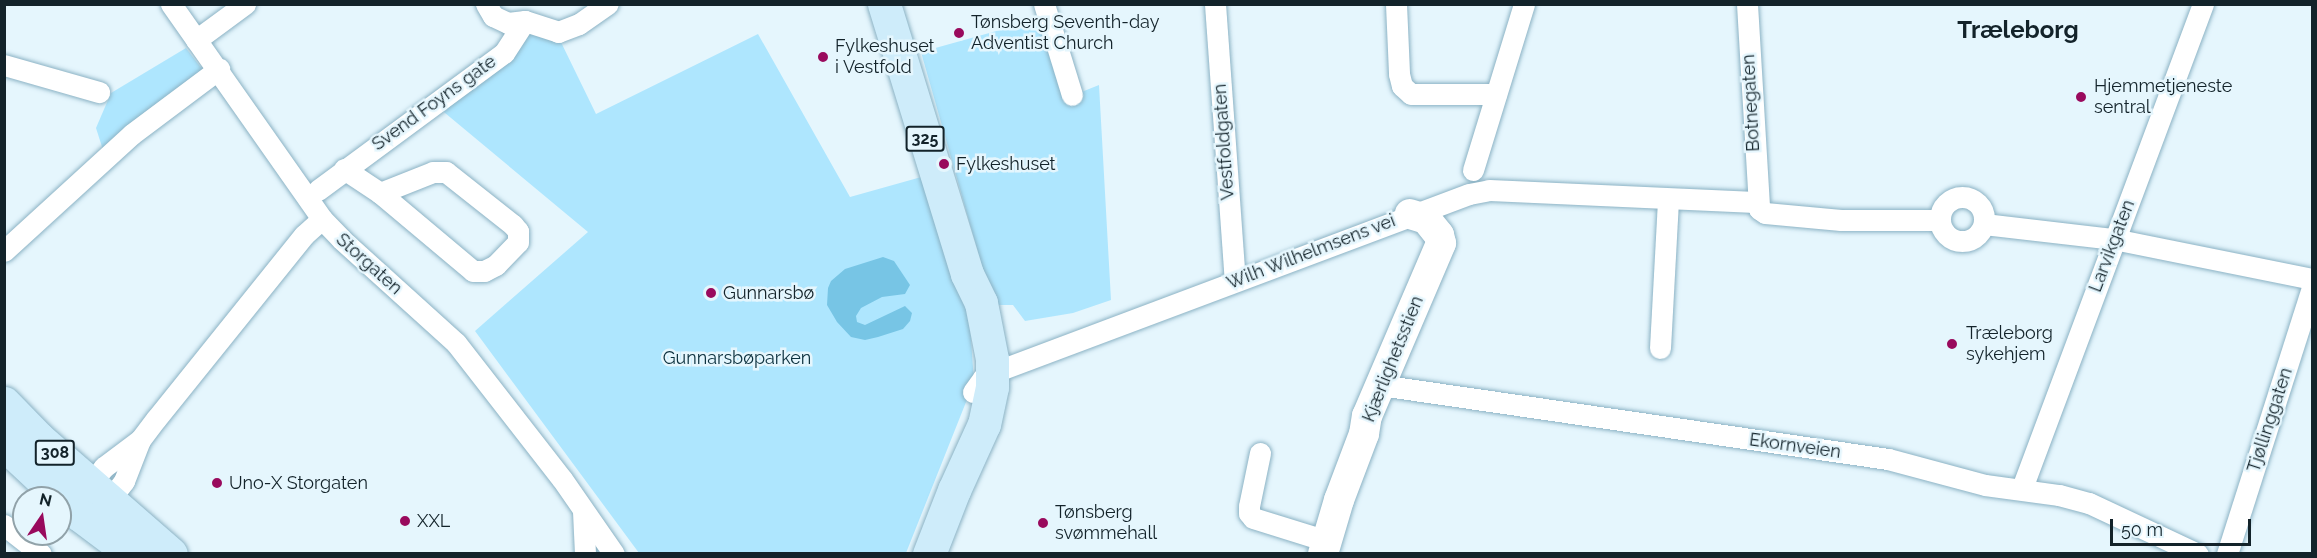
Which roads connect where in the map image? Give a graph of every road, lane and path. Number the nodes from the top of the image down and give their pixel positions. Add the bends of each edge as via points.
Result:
1 (171, 4) edge
2 (245, 4) edge
3 (486, 4) edge
4 (608, 4) edge
5 (884, 4) edge
6 (1044, 4) edge
7 (1215, 4) edge
8 (1396, 4) edge
9 (1524, 4) edge
10 (1747, 4) edge
11 (2203, 4) edge
12 (526, 13) edge
13 (196, 40) junction
14 (4, 65) edge
15 (219, 69) junction
16 (99, 92) dead end
17 (1496, 94) junction
18 (1072, 95) dead end
19 (344, 169) junction
20 (1473, 170) dead end
21 (318, 190) dead end
22 (380, 193) junction
23 (1668, 199) junction
24 (1756, 202) junction
25 (1410, 214) junction
26 (322, 219) junction
27 (1940, 220) junction
28 (1984, 224) junction
29 (2114, 239) junction
30 (4, 251) edge
31 (2313, 279) edge
32 (1235, 280) junction
33 (2313, 287) edge
34 (1660, 348) dead end
35 (983, 382) junction
36 (1380, 385) junction
37 (4, 403) edge
38 (4, 444) edge
39 (1260, 453) dead end
40 (2022, 488) junction
41 (101, 491) junction
42 (583, 510) junction
43 (80, 515) junction
44 (4, 525) edge
45 (1325, 547) edge
46 (41, 554) edge
47 (132, 554) edge
48 (171, 554) edge
49 (585, 554) edge
50 (614, 554) edge
51 (929, 554) edge
52 (2198, 554) edge
53 (2227, 554) edge

1 - 13 street, Storgaten
2 - 13 street
3 - 12 street via 493,16 508,23
4 - 12 street via 579,24 558,32
5 - 35 main road, 325 via 967,274 984,314
6 - 18 street
7 - 32 street, Vestfoldgaten
8 - 17 street via 1402,86 1411,94
9 - 17 street
10 - 24 street, Botnegaten
11 - 29 street, Larvikgaten
12 - 19 street, Svend Foyns gate via 504,53
13 - 15 street, Storgaten
14 - 16 street
15 - 26 street, Storgaten
15 - 30 street via 132,134
17 - 20 street
19 - 21 street, Svend Foyns gate
19 - 22 street
22 - 22 street via 433,172 446,172 513,225 519,238 496,265 484,272 473,271
23 - 24 street, Wilh Wilhelmsens vei
23 - 25 street, Wilh Wilhelmsens vei via 1489,190
23 - 34 street
24 - 27 street, Wilh Wilhelmsens vei via 1765,213 1841,220
25 - 32 street, Wilh Wilhelmsens vei
25 - 36 street, Kjærlighetsstien via 1426,219 1441,243
26 - 41 street via 304,235 140,440 124,481
26 - 42 street, Storgaten via 456,343
27 - 28 street via 1942,230 1960,241 1971,240
27 - 28 street via 1949,201 1970,198 1979,204
28 - 29 street
29 - 31 street
29 - 40 street, Larvikgaten
32 - 35 street, Wilh Wilhelmsens vei
33 - 53 street, Tjøllinggaten
35 - 51 main road, 325 via 984,423
36 - 40 street, Ekornveien via 1888,459 1985,485
36 - 45 street, Kjærlighetsstien
37 - 41 main road, 308 via 39,440
38 - 43 main road, 308
39 - 45 street via 1249,513
40 - 52 street, Ekornveien via 2089,503
41 - 43 street
41 - 48 main road, 308
42 - 49 street
42 - 50 street, Storgaten
43 - 47 main road, 308
44 - 46 street

